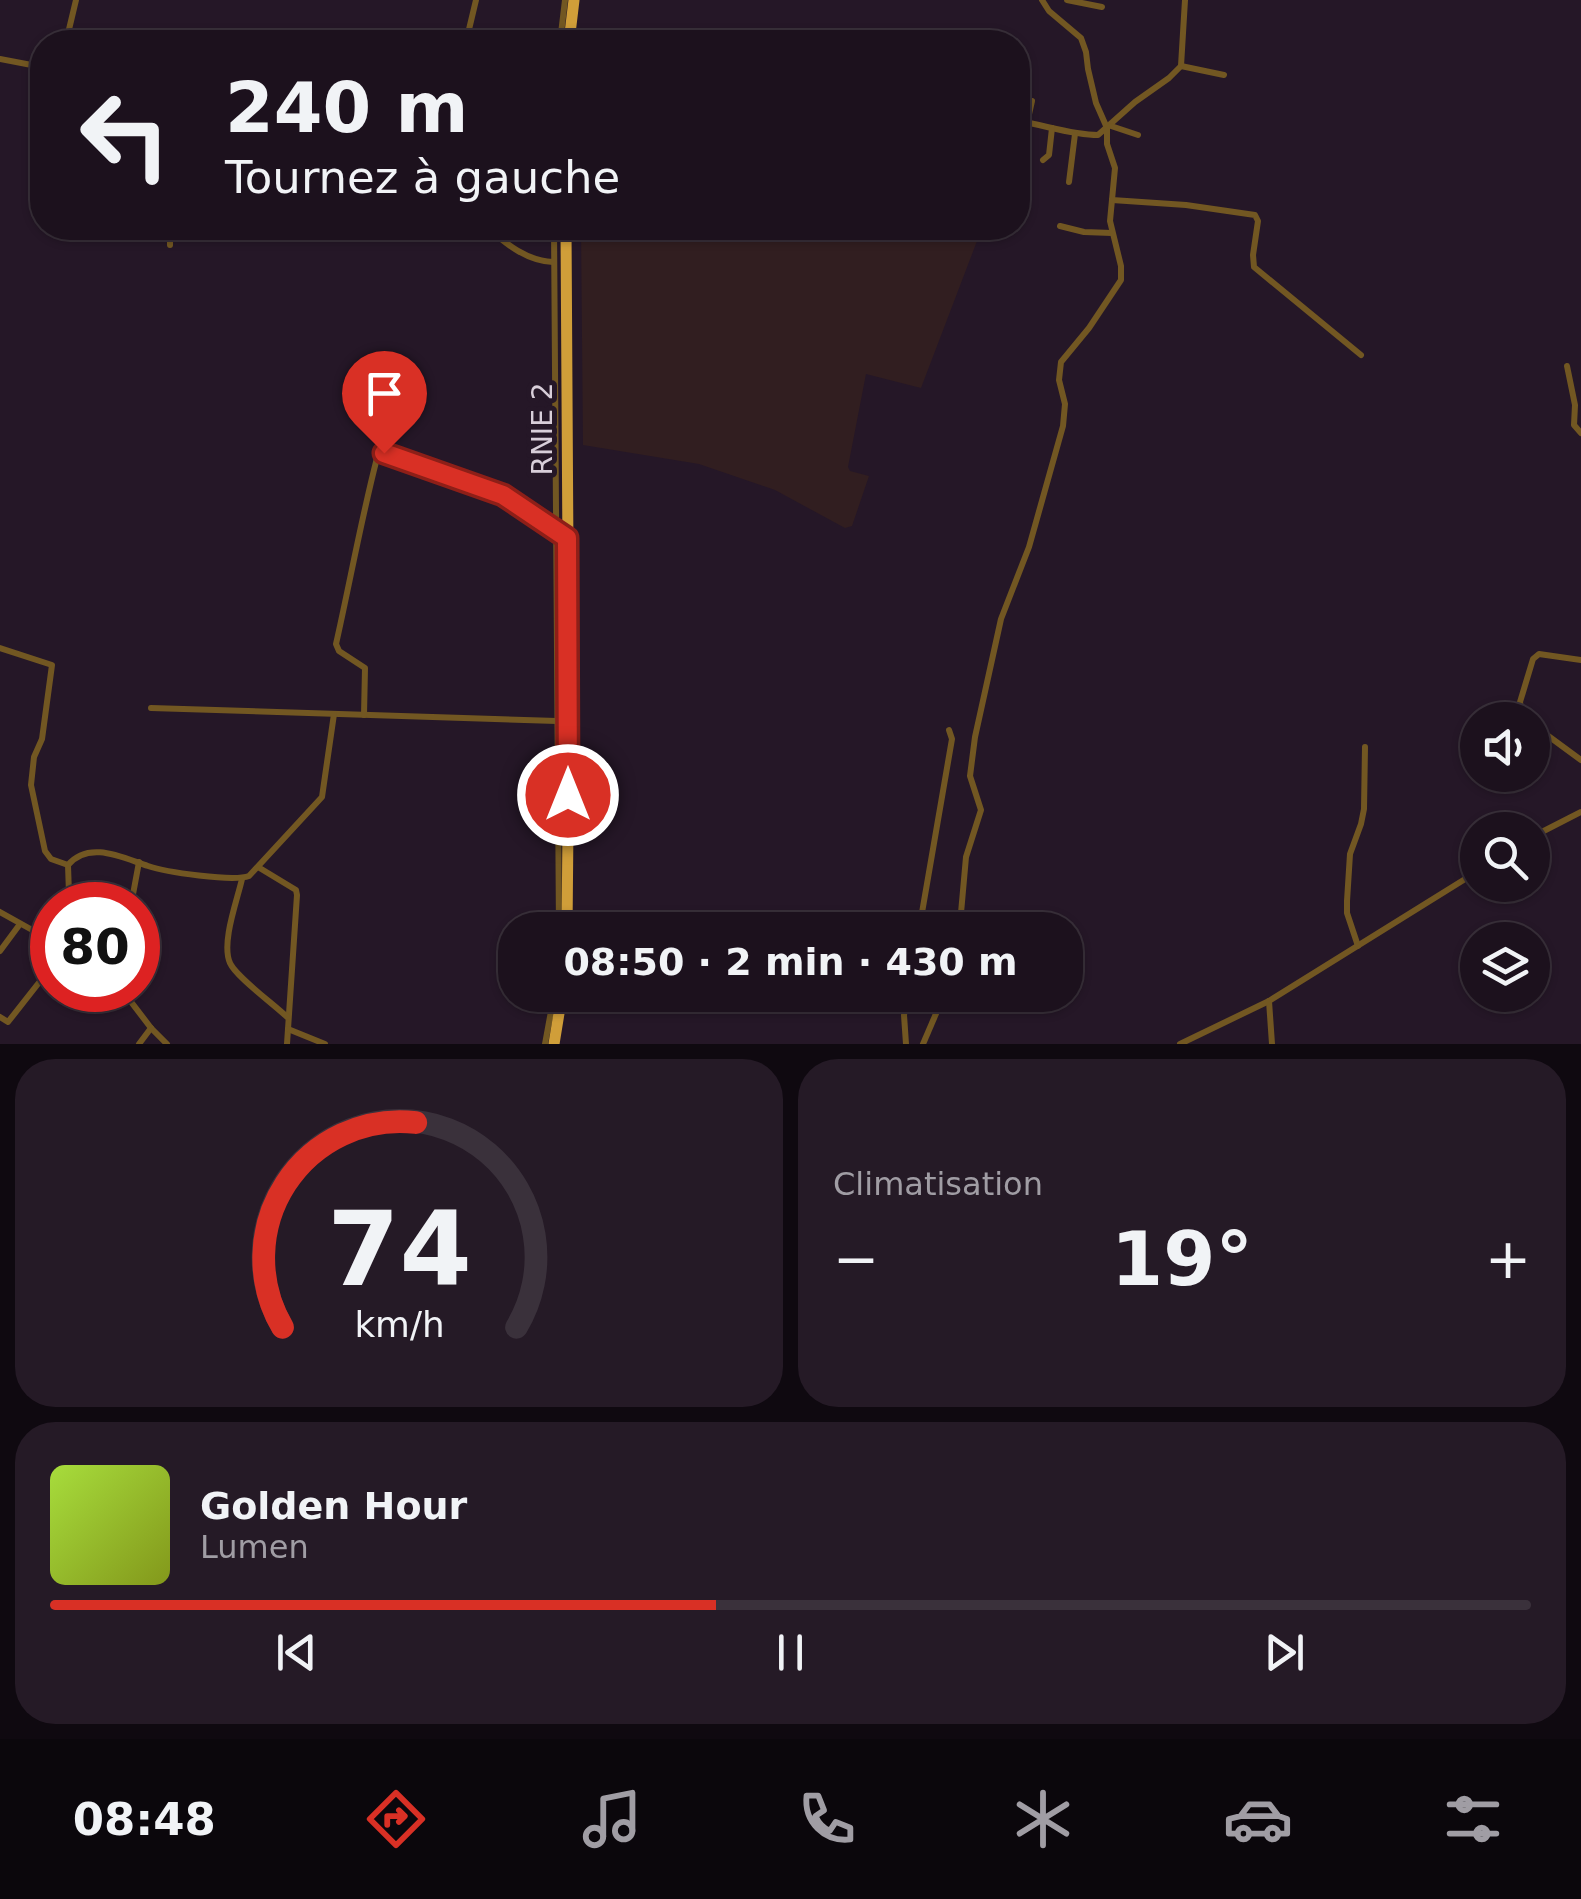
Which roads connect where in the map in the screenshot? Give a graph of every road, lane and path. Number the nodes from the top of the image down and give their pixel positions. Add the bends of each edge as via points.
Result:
1 (76, 0) edge
2 (476, 0) edge
3 (565, 0) edge
4 (574, 0) edge
5 (1042, 0) edge
6 (1067, 0) edge
7 (1186, 0) edge
8 (1102, 7) dead end
9 (69, 30) edge
10 (469, 30) edge
11 (561, 30) edge
12 (570, 30) edge
13 (0, 59) edge
14 (30, 65) edge
15 (1181, 66) junction
16 (1224, 75) dead end
17 (1032, 101) dead end
18 (1030, 105) edge
19 (1030, 124) edge
20 (1109, 127) junction
21 (1052, 128) junction
22 (1075, 134) junction
23 (1138, 136) dead end
24 (1044, 160) dead end
25 (1070, 182) dead end
26 (1112, 200) junction
27 (1060, 226) dead end
28 (1112, 232) junction
29 (170, 240) edge
30 (504, 240) edge
31 (554, 240) edge
32 (566, 240) edge
33 (170, 244) dead end
34 (553, 262) junction
35 (1361, 355) dead end
36 (1567, 366) dead end
37 (1581, 433) edge
38 (562, 534) junction
39 (0, 648) edge
40 (1581, 660) edge
41 (1520, 702) edge
42 (151, 708) dead end
43 (334, 714) junction
44 (364, 714) junction
45 (563, 721) junction
46 (949, 730) dead end
47 (1550, 737) edge
48 (1365, 746) dead end
49 (1581, 760) edge
50 (1581, 812) edge
51 (1550, 828) edge
52 (140, 862) junction
53 (68, 865) junction
54 (258, 867) junction
55 (242, 879) junction
56 (1460, 881) edge
57 (69, 882) edge
58 (136, 882) edge
59 (0, 912) edge
60 (559, 912) edge
61 (567, 912) edge
62 (922, 912) edge
63 (961, 912) edge
64 (20, 924) junction
65 (30, 929) edge
66 (1358, 946) junction
67 (0, 951) edge
68 (30, 994) edge
69 (1270, 1001) junction
70 (139, 1012) edge
71 (551, 1012) edge
72 (559, 1012) edge
73 (905, 1012) edge
74 (937, 1012) edge
75 (0, 1017) edge
76 (288, 1018) junction
77 (151, 1028) junction
78 (288, 1029) junction
79 (139, 1044) edge
80 (167, 1044) edge
81 (286, 1044) edge
82 (325, 1044) edge
83 (545, 1044) edge
84 (554, 1044) edge
85 (906, 1044) edge
86 (923, 1044) edge
87 (1180, 1044) edge
88 (1272, 1044) edge

1 - 9 street
2 - 10 street
3 - 11 street
4 - 12 highway
5 - 20 street via 1081,38 1096,103
6 - 8 street
7 - 15 street
13 - 14 street
15 - 16 street
15 - 20 street
17 - 18 street
19 - 21 street
20 - 22 street via 1098,135
20 - 23 street
20 - 26 street
21 - 22 street
21 - 24 street
22 - 25 street
26 - 28 street
26 - 35 street via 1255,215 1254,267
27 - 28 street
28 - 63 street via 1121,280 1061,362 1060,443 1001,619 975,737 970,776 981,810 966,858
29 - 33 street
30 - 34 street
31 - 34 street
32 - 38 highway, RNIE 2 / RNIE 2
34 - 38 street
36 - 37 street via 1574,424
38 - 44 street via 503,495 381,454 336,644 365,668
38 - 45 highway, RNIE 2 / RNIE 2
39 - 53 street via 52,665 31,785 45,852
40 - 41 street via 1539,654
42 - 43 street
43 - 44 street
43 - 54 street via 322,797
44 - 45 street
45 - 60 street
45 - 61 highway, RNIE 2 / RNIE 2
46 - 62 street
47 - 49 street
48 - 66 street via 1364,809 1350,854 1347,901
50 - 51 street
52 - 53 street via 106,853 76,856
52 - 55 street
52 - 58 street
53 - 57 street
54 - 55 street
54 - 76 street via 297,895
55 - 76 street via 228,939 231,966
56 - 66 street
59 - 64 street
64 - 65 street
64 - 67 street
66 - 69 street
68 - 75 street via 8,1022
69 - 87 street
69 - 88 street
70 - 77 street
71 - 83 street
72 - 84 highway
73 - 85 street
74 - 86 street
76 - 78 street
77 - 79 street
77 - 80 street
78 - 81 street
78 - 82 street

